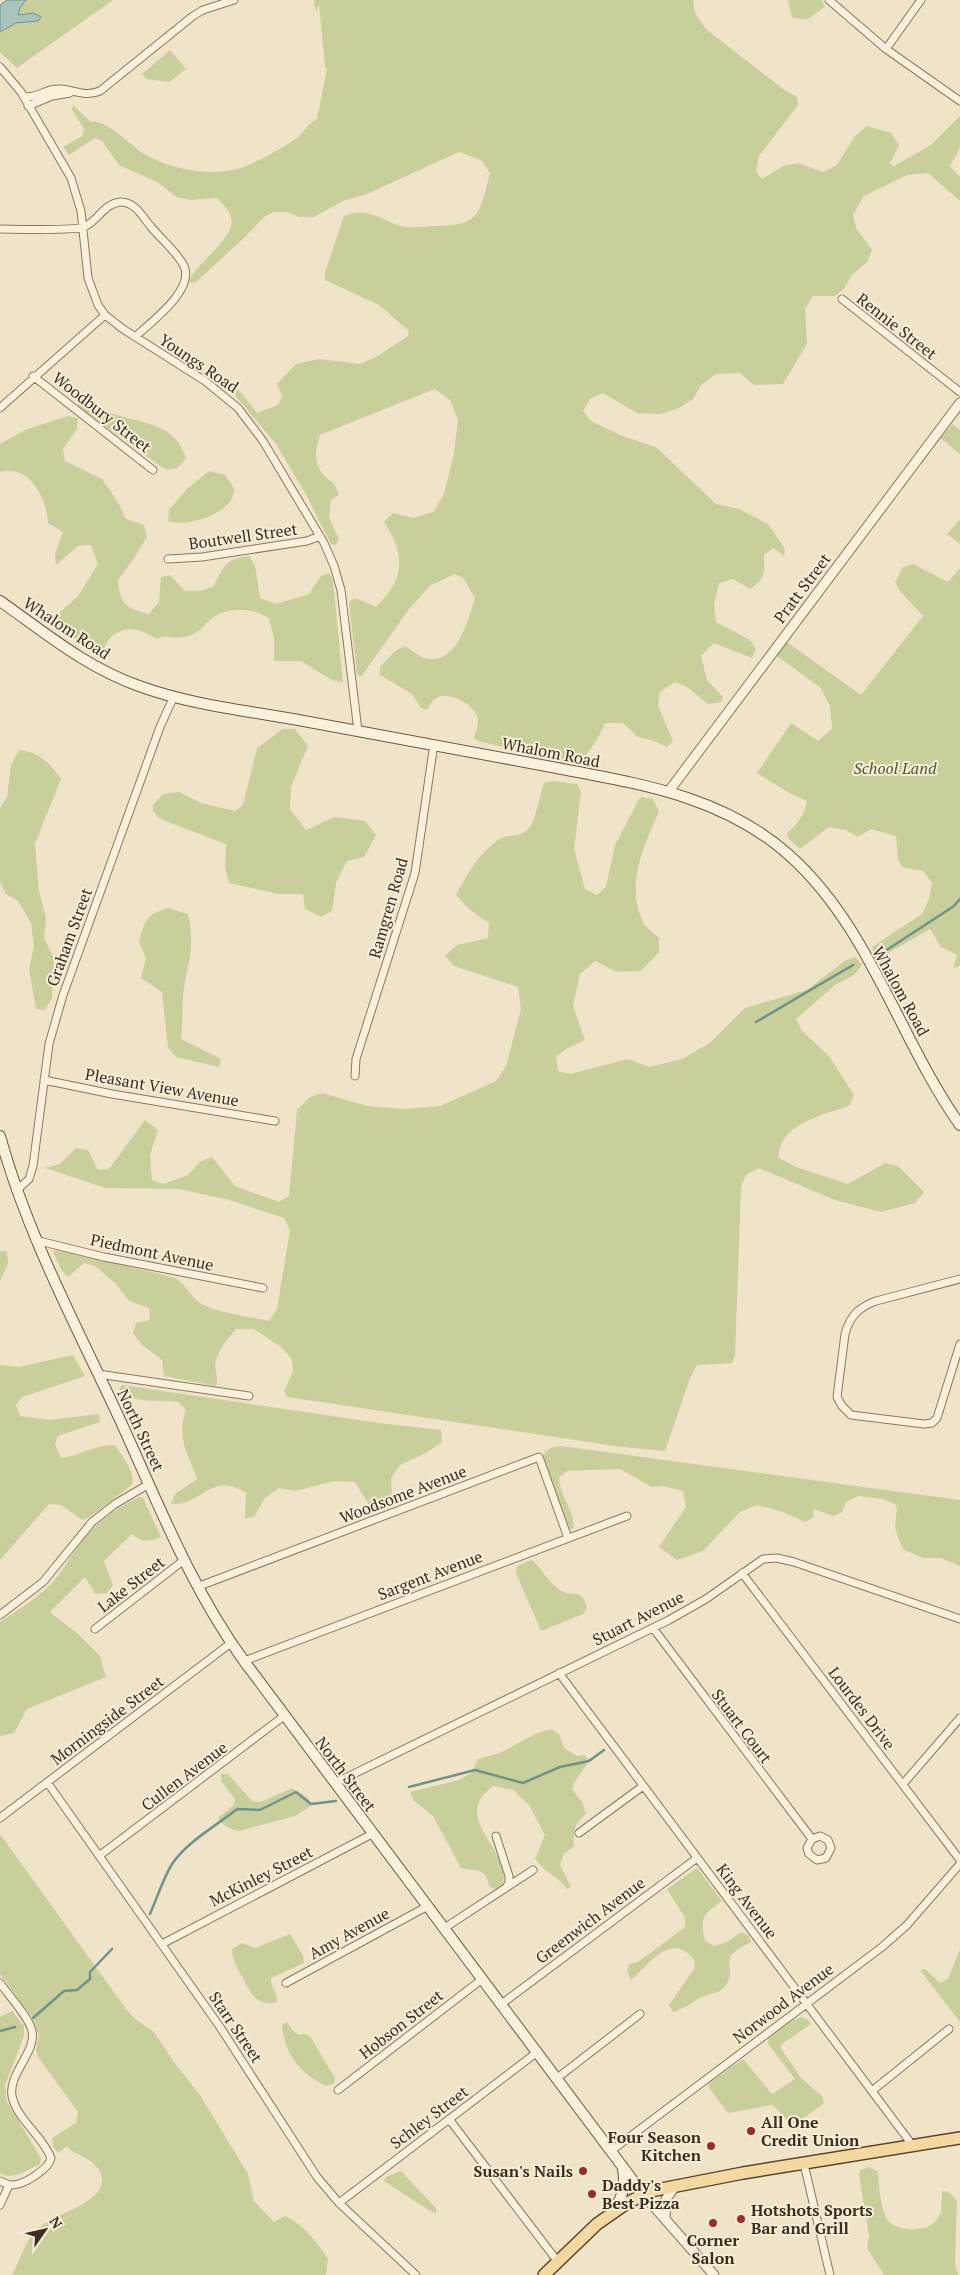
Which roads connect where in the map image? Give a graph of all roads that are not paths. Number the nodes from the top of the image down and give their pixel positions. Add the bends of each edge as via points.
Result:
1 (234, 0) edge
2 (829, 0) edge
3 (921, 0) edge
4 (886, 49) junction
5 (0, 67) edge
6 (73, 93) junction
7 (23, 96) junction
8 (960, 101) edge
9 (28, 106) junction
10 (83, 228) junction
11 (0, 229) edge
12 (842, 299) dead end
13 (105, 315) junction
14 (136, 337) junction
15 (34, 376) junction
16 (960, 392) edge
17 (960, 403) edge
18 (0, 408) edge
19 (153, 470) dead end
20 (320, 536) junction
21 (168, 559) dead end
22 (0, 601) edge
23 (174, 696) junction
24 (358, 731) junction
25 (434, 744) junction
26 (669, 791) junction
27 (355, 1076) dead end
28 (44, 1080) junction
29 (275, 1121) dead end
30 (960, 1125) edge
31 (0, 1136) edge
32 (16, 1191) junction
33 (35, 1240) junction
34 (960, 1279) edge
35 (263, 1288) dead end
36 (960, 1344) edge
37 (98, 1374) junction
38 (249, 1396) dead end
39 (149, 1484) junction
40 (627, 1516) dead end
41 (568, 1538) junction
42 (184, 1560) junction
43 (742, 1573) junction
44 (197, 1587) junction
45 (0, 1615) edge
46 (960, 1619) edge
47 (653, 1628) junction
48 (95, 1629) dead end
49 (231, 1643) junction
50 (244, 1661) junction
51 (558, 1673) junction
52 (284, 1716) junction
53 (960, 1718) edge
54 (47, 1782) junction
55 (335, 1783) junction
56 (903, 1784) junction
57 (643, 1786) junction
58 (0, 1818) edge
59 (579, 1833) dead end
60 (372, 1834) junction
61 (496, 1836) dead end
62 (812, 1839) dead end
63 (99, 1856) junction
64 (697, 1858) junction
65 (960, 1860) edge
66 (960, 1864) edge
67 (533, 1870) dead end
68 (503, 1890) junction
69 (426, 1906) junction
70 (443, 1929) junction
71 (162, 1944) junction
72 (481, 1980) junction
73 (0, 1983) edge
74 (286, 1984) dead end
75 (806, 2004) junction
76 (500, 2005) junction
77 (640, 2014) dead end
78 (949, 2029) dead end
79 (536, 2053) junction
80 (556, 2079) junction
81 (338, 2090) dead end
82 (872, 2091) junction
83 (449, 2119) junction
84 (960, 2138) edge
85 (913, 2146) junction
86 (611, 2152) junction
87 (804, 2164) junction
88 (623, 2168) junction
89 (0, 2181) edge
90 (9, 2185) junction
91 (677, 2185) junction
92 (643, 2194) junction
93 (339, 2203) junction
94 (0, 2205) edge
95 (613, 2212) junction
96 (665, 2218) junction
97 (558, 2262) junction
98 (416, 2275) edge
99 (544, 2275) edge
100 (714, 2275) edge
101 (830, 2275) edge

1 - 6 street via 192,16 103,89 92,93
2 - 4 street
3 - 4 street
4 - 8 street
5 - 7 street, Youngs Road
6 - 7 street via 60,89
6 - 9 street via 52,96
7 - 9 street, Youngs Road
9 - 10 street, Youngs Road via 71,178 80,204
10 - 11 street
10 - 13 street, Youngs Road via 89,286
10 - 14 street via 112,204 131,204 183,264 186,278 182,292
12 - 16 street, Rennie Street
13 - 14 street, Youngs Road
13 - 15 street
14 - 20 street, Youngs Road via 204,381 238,408 263,441
15 - 18 street
15 - 19 street, Woodbury Street
17 - 26 street, Pratt Street
20 - 21 street, Boutwell Street via 307,541 202,557
20 - 24 street, Youngs Road via 341,590
22 - 23 main road, Whalom Road via 78,656 130,683
23 - 24 main road, Whalom Road
23 - 28 street, Graham Street via 63,995 49,1044
24 - 25 main road, Whalom Road
25 - 26 main road, Whalom Road
25 - 27 street, Ramgren Road via 414,873 356,1058
26 - 30 main road, Whalom Road via 746,823 780,847 816,882 854,937
28 - 29 street, Pleasant View Avenue
28 - 32 street, Graham Street via 33,1166 28,1179
31 - 32 main road, North Street
32 - 33 main road, North Street
33 - 35 street, Piedmont Avenue
33 - 37 main road, North Street
34 - 36 street via 876,1301 857,1311 845,1334 837,1397 851,1415 932,1423 937,1418
37 - 38 street
37 - 39 main road, North Street
39 - 42 main road, North Street
39 - 45 street via 92,1522 44,1582
40 - 41 street, Sargent Avenue
41 - 44 street, Woodsome Avenue via 539,1457
41 - 50 street, Sargent Avenue
42 - 44 main road, North Street
42 - 48 street, Lake Street
43 - 46 street, Stuart Avenue via 763,1560 787,1560
43 - 47 street, Stuart Avenue via 706,1599
43 - 56 street, Lourdes Drive
44 - 49 main road, North Street
47 - 51 street, Stuart Avenue
47 - 62 street, Stuart Court
49 - 50 main road, North Street
49 - 54 street, Morningside Street
50 - 52 main road, North Street
51 - 55 street, Stuart Avenue
51 - 57 street, King Avenue
52 - 55 main road, North Street
52 - 63 street, Cullen Avenue
53 - 56 street
54 - 58 street, Morningside Street
54 - 63 street, Starr Street
55 - 60 main road, North Street
56 - 65 street, Lourdes Drive
57 - 59 street
57 - 64 street, King Avenue
60 - 69 main road, North Street
60 - 71 street, McKinley Street
61 - 68 street via 509,1879
63 - 71 street, Starr Street
64 - 75 street, King Avenue
64 - 76 street, Greenwich Avenue
66 - 75 street, Norwood Avenue via 891,1940
67 - 68 street
68 - 70 street
69 - 70 main road, North Street
69 - 74 street, Amy Avenue
70 - 72 main road, North Street
71 - 93 street, Starr Street via 317,2177
72 - 76 main road, North Street
72 - 81 street, Hobson Street
73 - 90 street via 33,2032 13,2082 13,2100 51,2158 47,2166 22,2182
75 - 82 street, King Avenue
75 - 86 street, Norwood Avenue
76 - 79 main road, North Street
77 - 80 street
78 - 82 street
79 - 80 main road, North Street
79 - 83 street, Schley Street
80 - 86 main road, North Street
82 - 85 street, King Avenue
83 - 93 street, Schley Street
83 - 97 street
84 - 85 main road
85 - 87 main road
86 - 88 main road, North Street
87 - 91 main road
87 - 101 street
88 - 92 main road, North Street
88 - 95 main road via 624,2187
89 - 90 street
90 - 94 street
91 - 92 main road
91 - 96 street via 666,2199
92 - 95 main road
92 - 96 street, North Street
93 - 98 street, Starr Street
95 - 97 main road
96 - 100 street, North Street
97 - 99 main road

